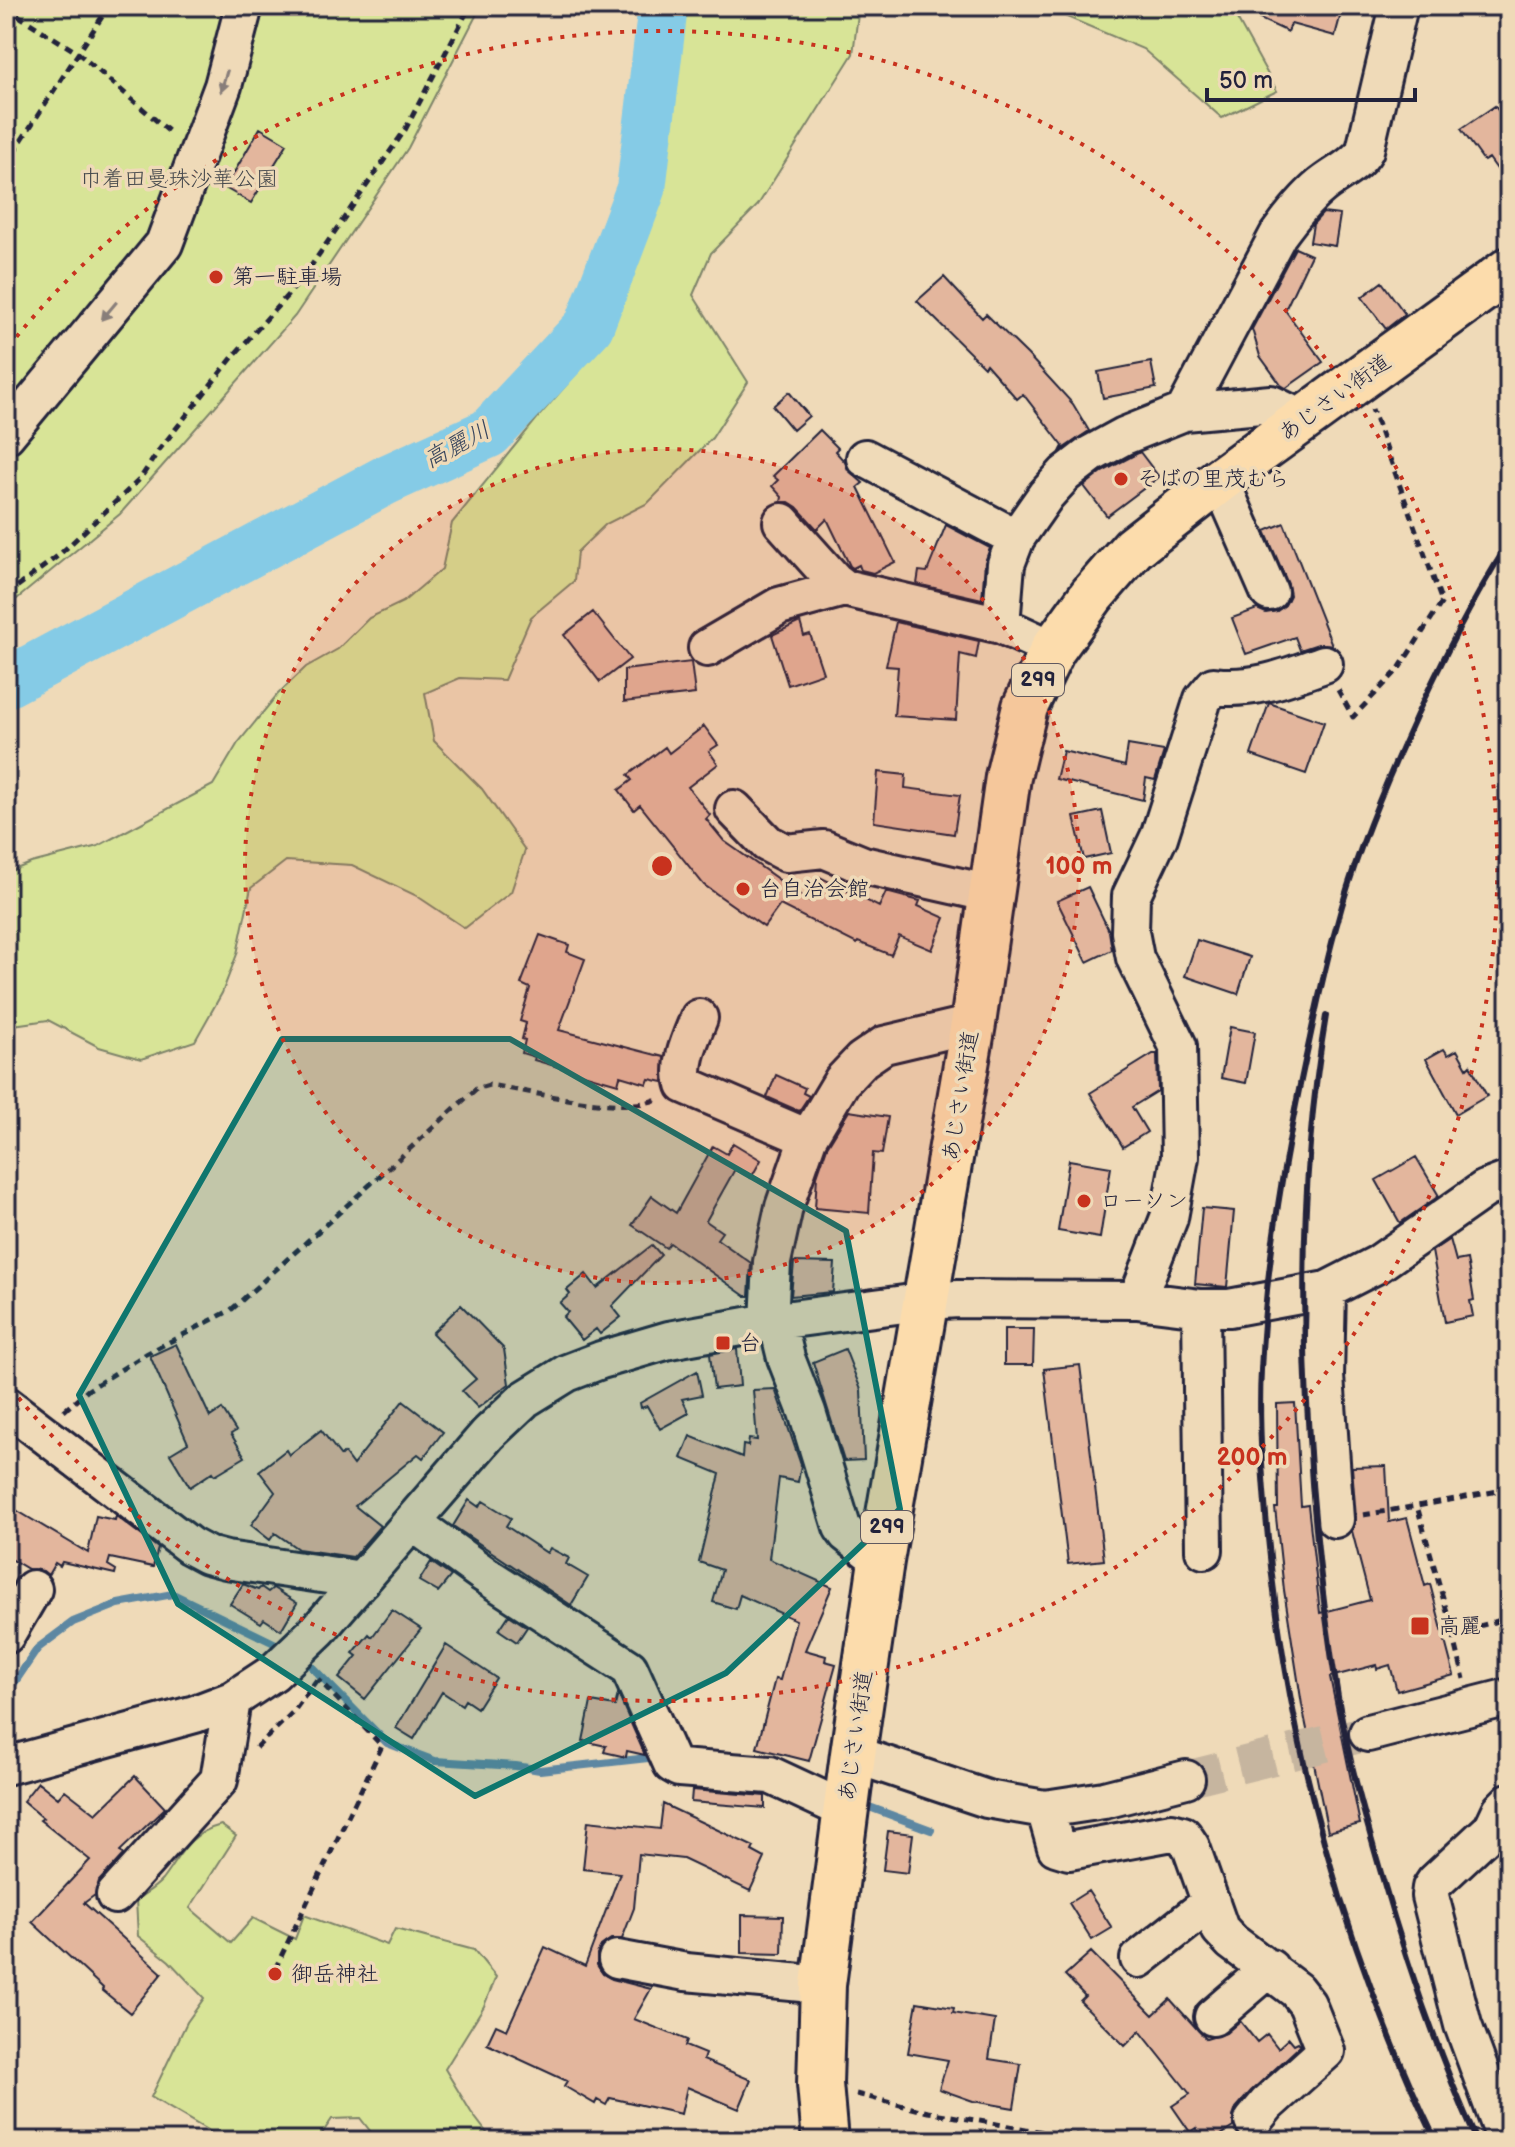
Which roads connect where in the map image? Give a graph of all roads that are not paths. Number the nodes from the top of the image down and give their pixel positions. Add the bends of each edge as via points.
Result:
1 (244, 6) edge
2 (1399, 6) edge
3 (1509, 270) edge
4 (1184, 412) junction
5 (1304, 420) junction
6 (6, 435) edge
7 (865, 458) dead end
8 (1220, 480) junction
9 (782, 522) dead end
10 (1016, 538) junction
11 (844, 588) junction
12 (1269, 592) dead end
13 (1001, 625) junction
14 (707, 648) dead end
15 (1053, 649) junction
16 (1324, 664) road end
17 (734, 809) dead end
18 (992, 894) junction
19 (699, 1018) dead end
20 (973, 1024) junction
21 (808, 1138) junction
22 (1509, 1180) edge
23 (1327, 1290) junction
24 (1137, 1300) junction
25 (927, 1301) junction
26 (1215, 1308) junction
27 (773, 1322) junction
28 (6, 1405) edge
29 (1345, 1518) road end
30 (412, 1522) junction
31 (1204, 1550) dead end
32 (881, 1561) junction
33 (362, 1580) junction
34 (33, 1589) dead end
35 (6, 1635) edge
36 (1509, 1697) edge
37 (232, 1700) junction
38 (1368, 1733) tunnel mouth
39 (853, 1754) junction
40 (6, 1766) edge
41 (1186, 1779) tunnel mouth
42 (1509, 1802) edge
43 (1045, 1809) junction
44 (845, 1810) junction
45 (115, 1895) dead end
46 (1211, 1902) junction
47 (617, 1959) dead end
48 (1139, 1959) dead end
49 (1270, 1968) junction
50 (823, 1985) junction
51 (1213, 2017) dead end
52 (1253, 2121) dead end
53 (1506, 2139) edge
54 (825, 2141) edge

1 -> 6 street via 223,86 164,244
2 - 4 street via 1361,158 1320,187 1278,235
3 - 5 highway, あじさい街道 / 299
4 - 5 street via 1271,404
4 - 10 street via 1124,436 1082,461 1046,495
5 - 8 highway, あじさい街道 / 299
7 - 10 street
8 - 12 street
8 - 15 highway, あじさい街道 / 299 via 1133,548
9 - 11 street
10 - 13 street via 1006,564
11 - 13 street
11 - 14 street via 779,606
13 - 15 street
15 - 18 highway, あじさい街道 / 299 via 1025,707 1008,777
16 - 24 street via 1259,686 1214,686 1203,699 1159,837 1131,896 1135,958 1178,1046 1180,1157 1169,1218
17 - 18 street via 767,843 786,853 824,849 863,865
18 - 20 highway, あじさい街道 / 299
19 - 21 street via 689,1042 685,1085
20 - 21 street via 884,1045 862,1060 842,1081
20 - 25 highway, あじさい街道 / 299
21 - 27 street via 772,1262
22 - 23 street via 1485,1189 1378,1264
23 - 26 street
23 - 29 street via 1325,1376
24 - 25 street
24 - 26 street
25 - 27 street
25 - 32 highway, あじさい街道 / 299
26 - 31 street
27 - 30 street via 669,1340 567,1373 525,1399 488,1434
27 - 32 street via 842,1527
28 - 33 street via 207,1555
30 - 33 street
30 - 44 street via 629,1668 672,1764 770,1775
32 - 39 highway, あじさい街道 / 299
33 - 37 street via 299,1650
34 - 35 street
36 - 38 street
37 - 40 street
37 - 45 street via 219,1780
39 - 43 street via 987,1799
39 - 44 highway, あじさい街道 / 299
41 - 43 street
42 - 53 street via 1492,1829 1435,1882 1430,1896 1463,2025
43 - 46 street via 1056,1847 1069,1851 1172,1832 1183,1835
44 - 50 highway, あじさい街道 / 299
46 - 48 street
46 - 49 street via 1220,1929
47 - 50 street via 686,1972
49 - 51 street
49 - 52 street via 1307,2004 1326,2051
50 - 54 highway, あじさい街道 / 299 via 820,2084

